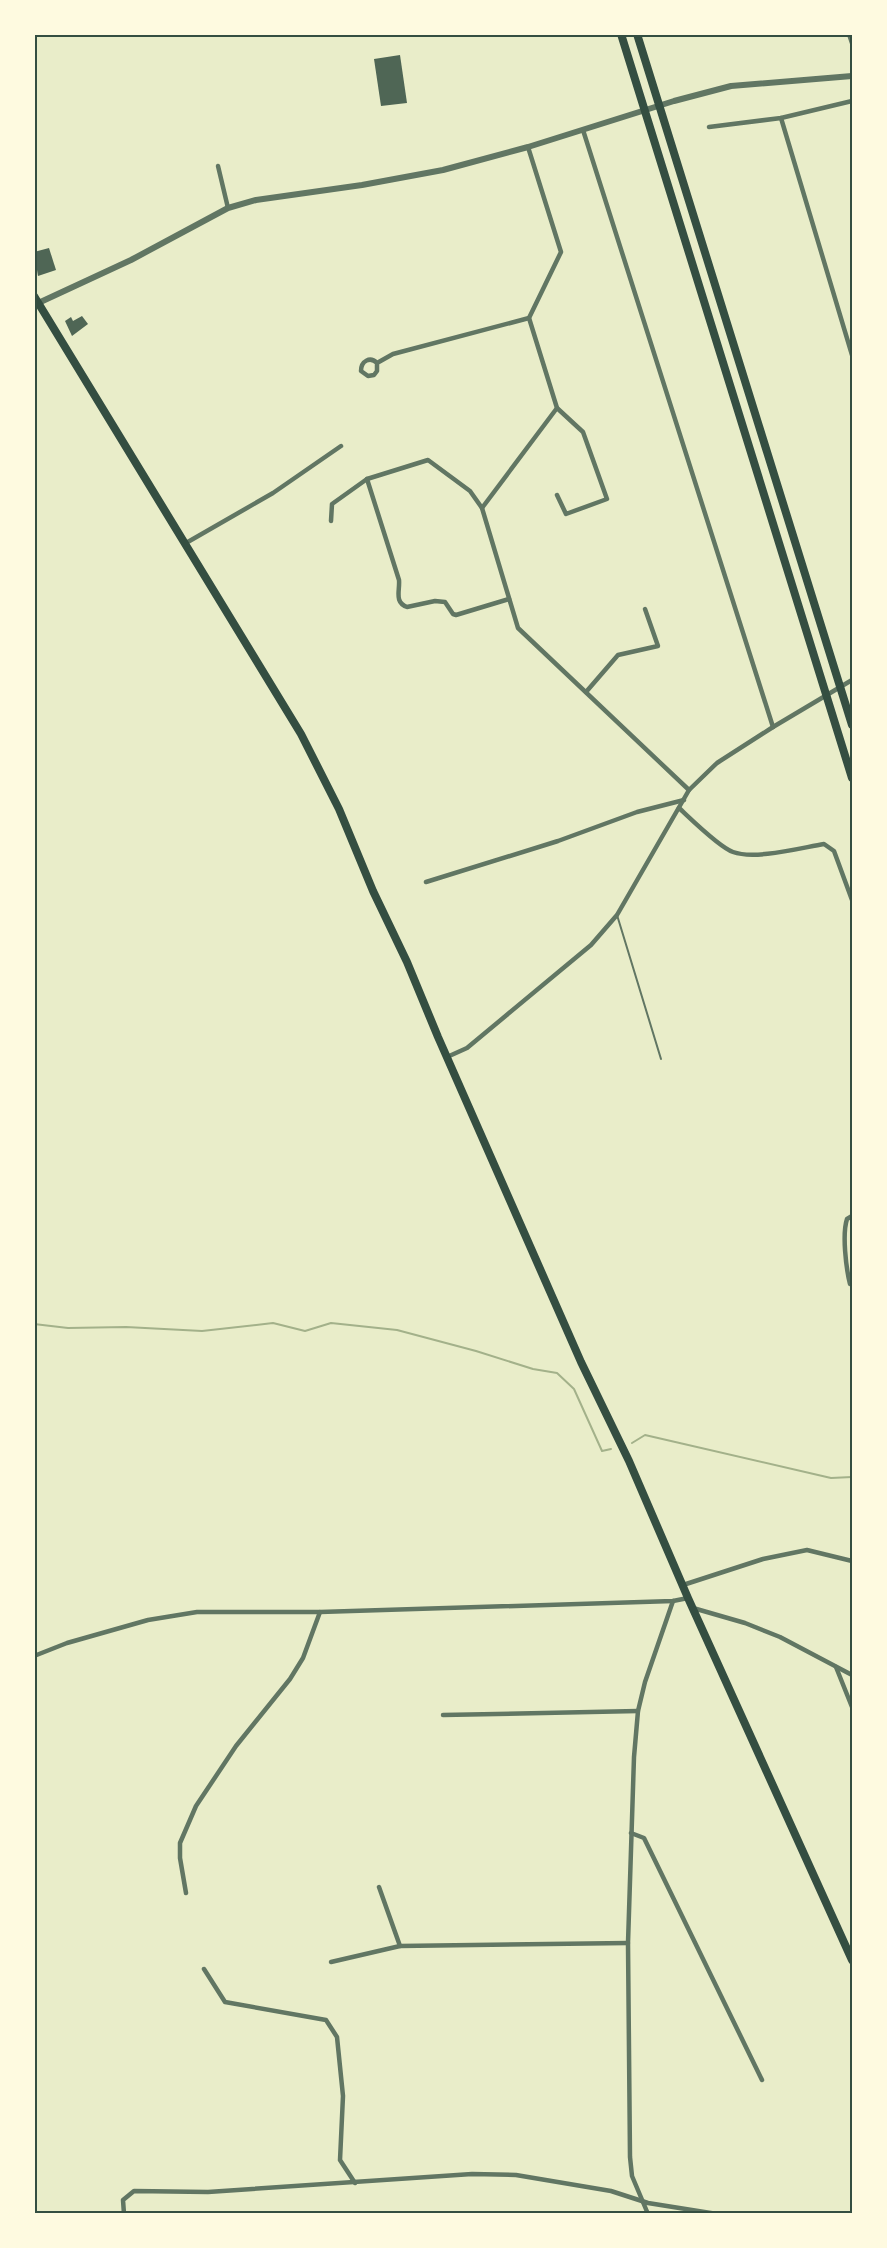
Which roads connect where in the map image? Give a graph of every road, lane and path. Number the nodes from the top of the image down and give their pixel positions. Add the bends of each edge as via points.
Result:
1 (621, 34) edge
2 (638, 34) edge
3 (849, 34) edge
4 (852, 43) edge
5 (852, 76) edge
6 (852, 101) edge
7 (781, 118) junction
8 (709, 127) dead end
9 (583, 130) junction
10 (528, 147) junction
11 (218, 166) dead end
12 (228, 208) junction
13 (36, 302) edge
14 (530, 318) junction
15 (852, 356) edge
16 (377, 363) dead end
17 (557, 408) junction
18 (341, 446) dead end
19 (367, 479) junction
20 (557, 495) dead end
21 (482, 508) junction
22 (331, 521) dead end
23 (186, 543) junction
24 (509, 599) junction
25 (645, 609) dead end
26 (852, 680) edge
27 (586, 692) junction
28 (852, 725) edge
29 (773, 727) junction
30 (852, 778) edge
31 (689, 790) junction
32 (684, 800) junction
33 (679, 808) junction
34 (426, 882) dead end
35 (852, 900) edge
36 (617, 915) junction
37 (447, 1057) junction
38 (661, 1059) dead end
39 (852, 1216) edge
40 (850, 1284) dead end
41 (852, 1561) edge
42 (683, 1585) junction
43 (688, 1598) junction
44 (673, 1601) junction
45 (693, 1608) junction
46 (320, 1612) junction
47 (34, 1656) edge
48 (836, 1667) junction
49 (852, 1676) edge
50 (852, 1707) edge
51 (638, 1711) junction
52 (443, 1715) dead end
53 (631, 1833) junction
54 (379, 1887) dead end
55 (186, 1893) dead end
56 (628, 1943) junction
57 (400, 1946) junction
58 (852, 1960) edge
59 (331, 1962) dead end
60 (204, 1968) dead end
61 (762, 2080) dead end
62 (355, 2183) junction
63 (643, 2201) junction
64 (124, 2214) edge
65 (648, 2214) edge
66 (717, 2214) edge

1 - 30 highway
2 - 28 highway
3 - 4 street
5 - 9 street via 731,86
6 - 7 street
7 - 8 street
7 - 15 street
9 - 10 street
9 - 29 street
10 - 12 street via 443,170 256,200
10 - 14 street via 561,252
11 - 12 street
12 - 13 street via 131,260
13 - 23 main road
14 - 16 street via 393,354
14 - 17 street
17 - 20 street via 583,432 607,499 566,514
17 - 21 street
18 - 23 street via 273,493
19 - 21 street via 428,460 470,491
19 - 22 street via 332,504
19 - 24 street via 399,579 399,601 403,605 407,608 445,602 456,615
21 - 24 street
23 - 37 main road via 301,734 339,809
24 - 27 street via 518,628
25 - 27 street via 658,646 618,656
26 - 29 street
27 - 31 street
29 - 31 street via 717,763
31 - 32 street
32 - 33 street
32 - 34 street
33 - 35 street via 732,852 762,854 824,844 834,851
33 - 36 street
36 - 37 street via 591,945 467,1048
36 - 38 lane
37 - 42 main road
39 - 40 street via 845,1225
41 - 42 street via 807,1550 763,1559
42 - 43 main road
43 - 44 street
43 - 45 main road
44 - 46 street
44 - 51 street
45 - 48 street via 780,1637
45 - 58 main road
46 - 47 street via 197,1612 148,1620
46 - 55 street via 303,1659 196,1806 180,1843
48 - 49 street
48 - 50 street
51 - 52 street
51 - 53 street
53 - 56 street
53 - 61 street via 644,1838
54 - 57 street
56 - 57 street
56 - 63 street via 630,2157 632,2176
57 - 59 street
60 - 62 street via 225,2002 326,2020 337,2037 344,2096 340,2160
62 - 63 street via 472,2174 516,2175 611,2191
62 - 64 street via 208,2192 134,2191 123,2200
63 - 65 street
63 - 66 street

